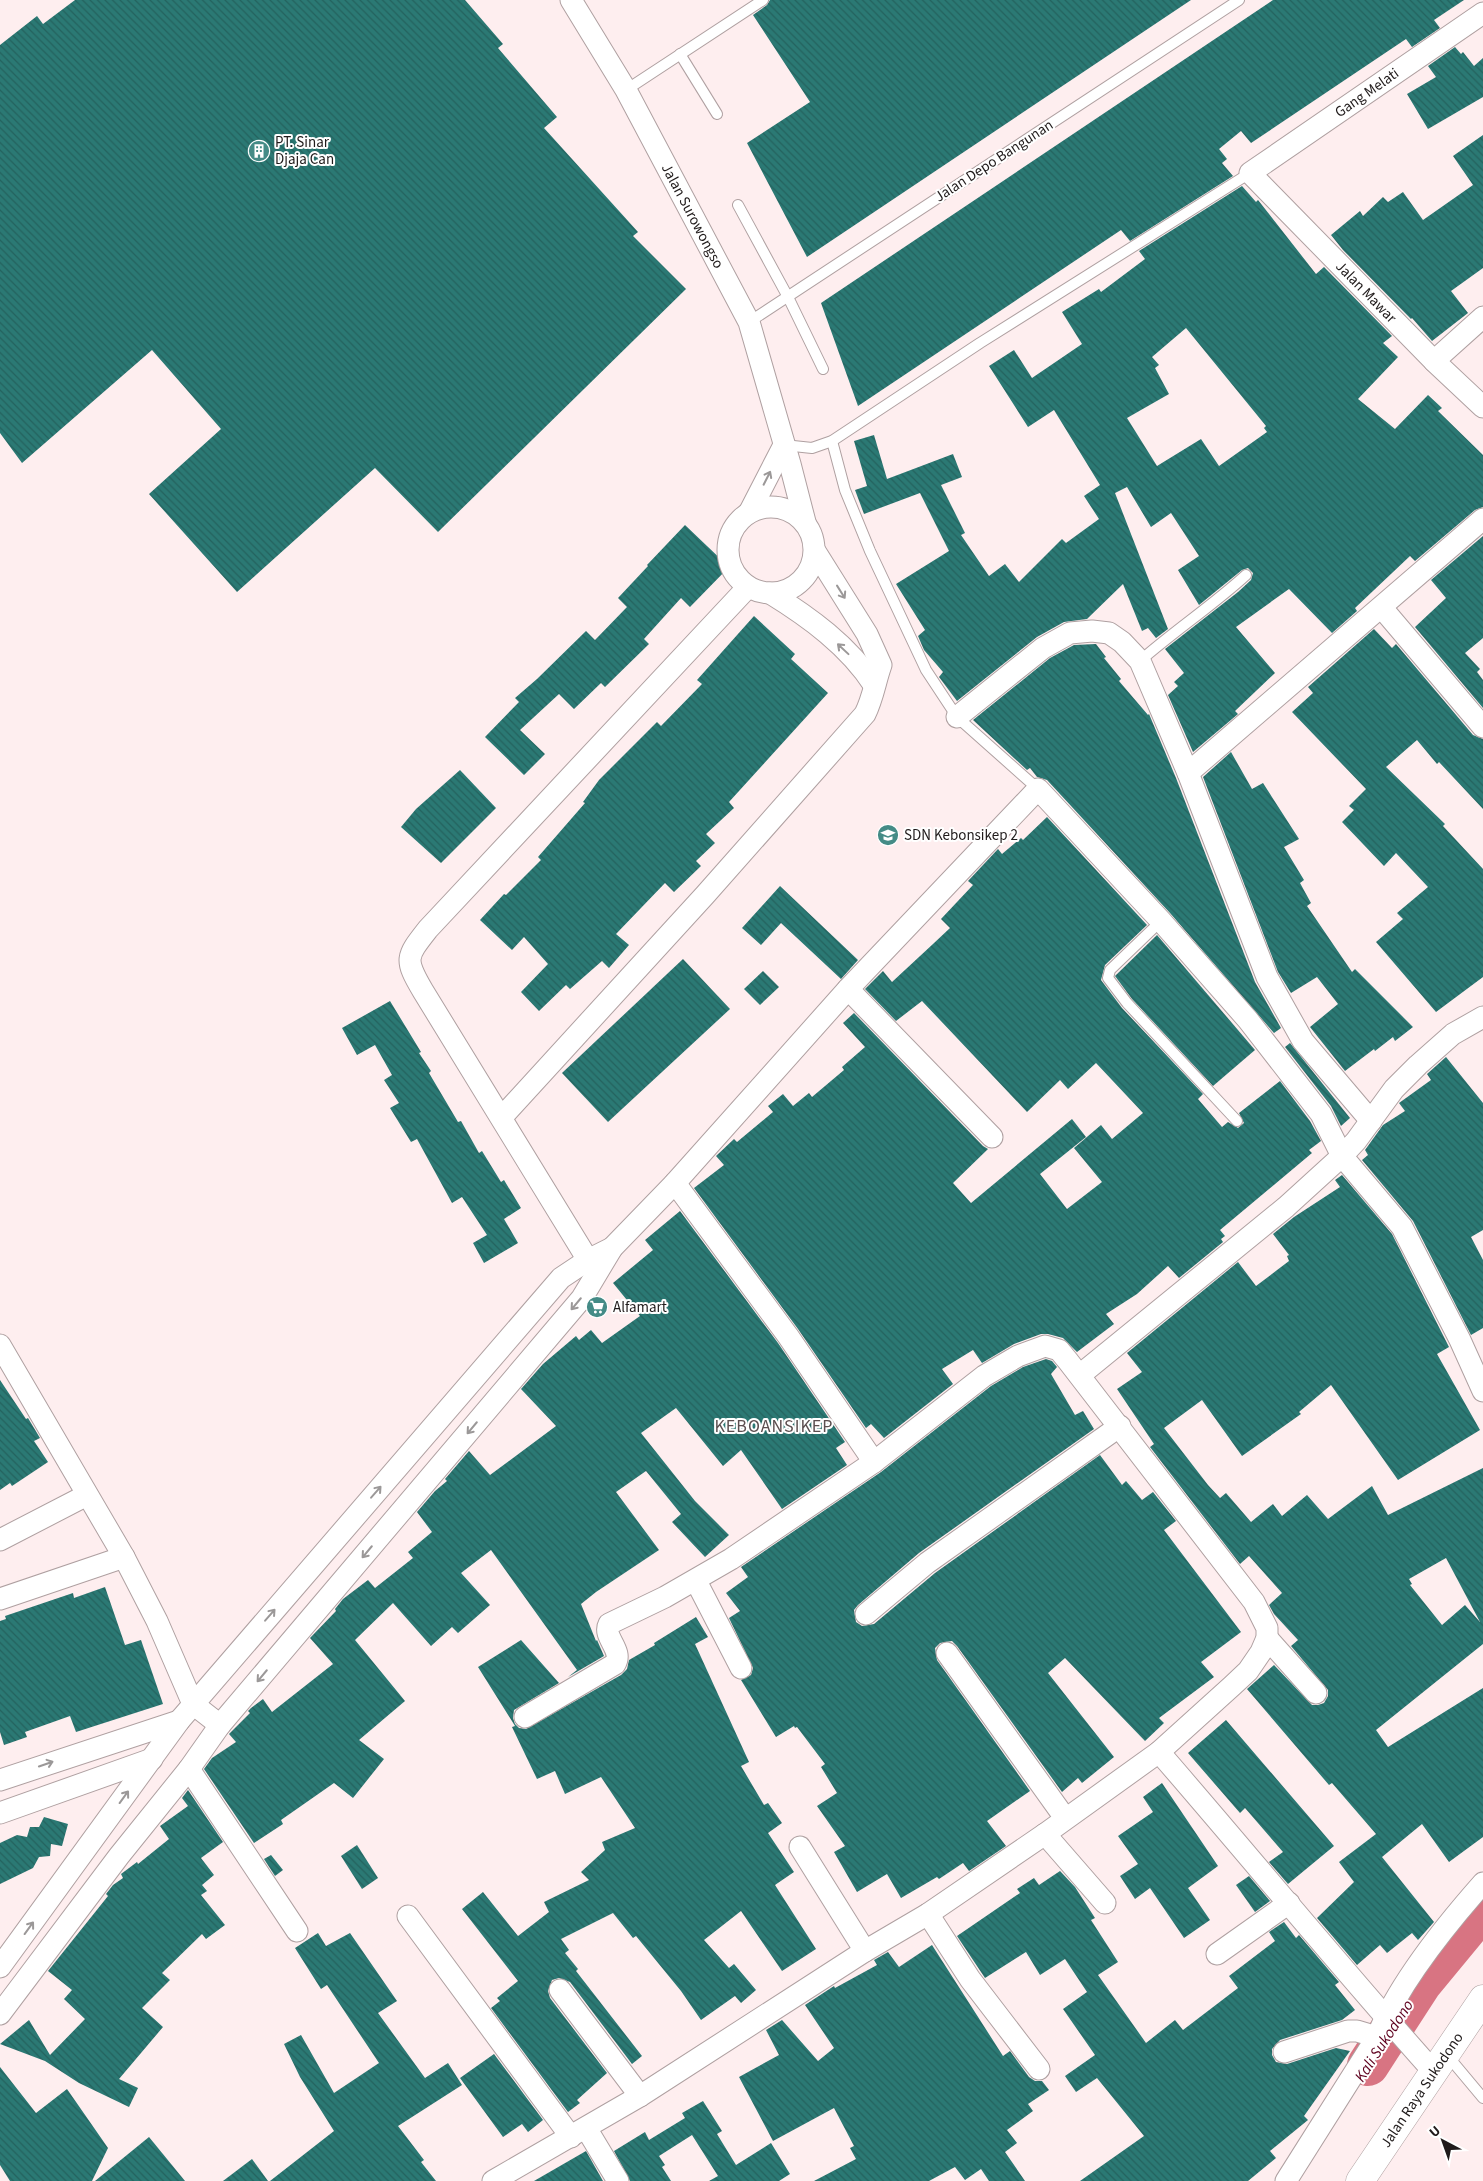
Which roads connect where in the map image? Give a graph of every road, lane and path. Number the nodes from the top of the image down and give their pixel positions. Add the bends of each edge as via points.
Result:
1 (571, 0) edge
2 (763, 0) edge
3 (1238, 0) edge
4 (1483, 13) edge
5 (680, 54) junction
6 (626, 90) junction
7 (717, 114) dead end
8 (1250, 174) junction
9 (738, 205) dead end
10 (788, 297) junction
11 (1483, 317) edge
12 (749, 322) junction
13 (1434, 361) junction
14 (823, 369) dead end
15 (1483, 407) edge
16 (832, 441) junction
17 (784, 445) junction
18 (750, 512) junction
19 (1483, 519) edge
20 (804, 522) junction
21 (815, 551) junction
22 (1246, 575) dead end
23 (748, 587) junction
24 (770, 594) junction
25 (1382, 608) junction
26 (1140, 661) junction
27 (874, 685) junction
28 (957, 717) junction
29 (1483, 727) edge
30 (1188, 772) junction
31 (1038, 789) junction
32 (1161, 921) junction
33 (848, 989) junction
34 (1483, 1017) edge
35 (502, 1117) junction
36 (1237, 1121) dead end
37 (1370, 1121) junction
38 (992, 1137) dead end
39 (1347, 1151) junction
40 (676, 1183) junction
41 (593, 1266) junction
42 (0, 1345) edge
43 (1080, 1375) junction
44 (1483, 1391) edge
45 (1120, 1426) junction
46 (874, 1462) junction
47 (87, 1495) junction
48 (0, 1540) edge
49 (124, 1557) junction
50 (696, 1581) junction
51 (0, 1599) edge
52 (866, 1614) dead end
53 (1267, 1638) junction
54 (947, 1653) dead end
55 (741, 1668) dead end
56 (1316, 1693) dead end
57 (193, 1704) junction
58 (526, 1718) dead end
59 (179, 1721) junction
60 (220, 1726) junction
61 (1159, 1752) junction
62 (152, 1759) junction
63 (189, 1769) junction
64 (0, 1780) edge
65 (0, 1813) edge
66 (1065, 1818) junction
67 (1045, 1834) junction
68 (800, 1848) dead end
69 (1483, 1883) edge
70 (1289, 1902) junction
71 (1105, 1903) dead end
72 (928, 1914) junction
73 (408, 1916) dead end
74 (297, 1931) dead end
75 (865, 1951) junction
76 (1217, 1954) dead end
77 (0, 1967) edge
78 (560, 1990) dead end
79 (1483, 1999) edge
80 (0, 2014) edge
81 (1384, 2026) junction
82 (1284, 2052) dead end
83 (1433, 2060) junction
84 (1039, 2069) dead end
85 (640, 2096) junction
86 (1483, 2097) edge
87 (578, 2133) junction
88 (493, 2181) edge
89 (618, 2181) edge
90 (1286, 2181) edge
91 (1360, 2181) edge

1 - 6 street, Jalan Surowongso
2 - 5 lane
3 - 10 lane, Jalan Depo Bangunan
4 - 8 street, Gang Melati
5 - 6 lane
5 - 7 lane
6 - 12 street, Jalan Surowongso
8 - 13 street, Jalan Mawar
8 - 16 lane via 980,343
9 - 10 lane
10 - 12 lane, Jalan Depo Bangunan
10 - 14 lane
11 - 13 street
12 - 17 street, Jalan Surowongso
13 - 15 street, Jalan Mawar
16 - 17 lane via 812,448
16 - 28 lane via 845,490 870,551 926,670
18 -> 17 street
17 - 20 street, Jalan Surowongso
18 - 20 street via 770,506 789,510
18 - 23 street via 734,527 727,548 732,570
19 - 25 street
20 - 21 street via 812,536
21 - 24 street via 808,573 792,588
21 -> 27 street via 874,649 881,665
22 - 26 lane
23 - 24 street
23 - 35 street via 428,929 411,952 412,972
27 -> 24 street via 863,668 809,617
25 - 29 street
25 - 30 street
26 - 28 street via 1110,633 1070,633 1017,667
26 - 30 street
27 - 35 street via 871,702 853,729
28 - 31 lane
30 - 37 street via 1267,977 1303,1041
31 - 32 street
31 - 33 street
32 - 36 lane via 1110,970 1108,978 1127,1003
32 - 39 street via 1248,1020
33 - 38 street
33 - 40 street
34 - 37 street via 1453,1034 1418,1065 1394,1089
35 - 41 street
37 - 39 street
39 - 43 street via 1271,1219
39 - 44 street via 1402,1228
40 - 41 street
40 - 46 street via 788,1336
57 -> 41 street via 561,1278
41 -> 60 street via 582,1298
42 - 47 street
43 - 45 street
43 - 46 street via 1059,1350 1052,1347 1045,1346 1018,1356 984,1376
45 - 52 street via 927,1562
45 - 53 street via 1254,1602 1264,1619
46 - 50 street
47 - 48 street
47 - 49 street
49 - 51 street
49 - 57 street via 157,1621
50 - 55 street
50 - 58 street via 609,1624 608,1632 618,1654 615,1664
53 - 56 street
53 - 61 street via 1248,1671
54 - 66 street
57 - 59 street
57 - 60 street
59 - 62 street
64 -> 59 street
60 - 63 street
61 - 66 street
61 - 70 street
62 - 65 street
77 -> 62 street
63 - 74 street
63 - 80 street
66 - 67 street
67 - 71 street
67 - 72 street
68 - 75 street
69 - 81 street via 1402,1987
70 - 76 street
70 - 81 street
72 - 75 street
72 - 84 street via 970,1979
73 - 87 street
75 - 85 street
78 - 85 street
79 - 83 main road, Jalan Raya Sukodono
81 - 82 street via 1348,2031
81 - 83 street
81 - 90 street
83 - 86 lane
83 - 91 main road, Jalan Raya Sukodono
85 - 87 street
87 - 88 street
87 - 89 street

